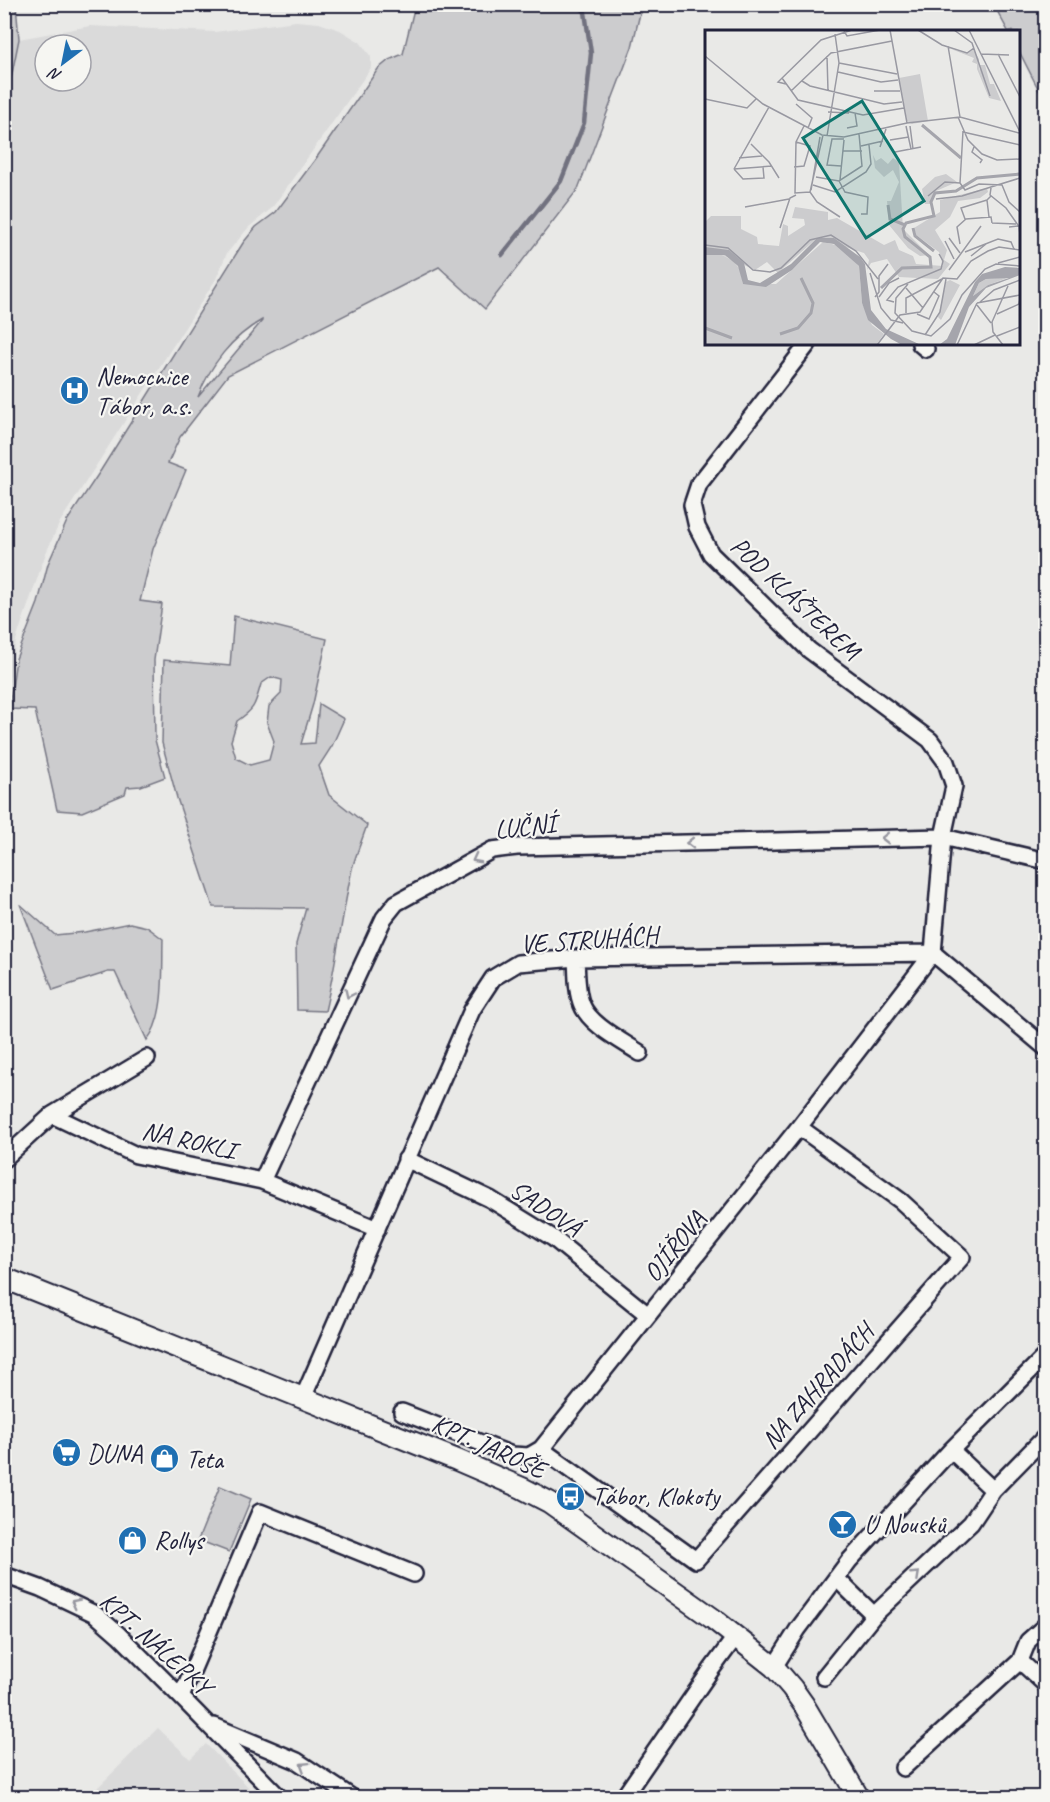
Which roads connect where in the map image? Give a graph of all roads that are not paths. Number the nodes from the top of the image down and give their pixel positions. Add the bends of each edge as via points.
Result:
1 (807, 345) edge
2 (943, 837) junction
3 (1046, 861) edge
4 (933, 953) junction
5 (576, 958) junction
6 (1046, 1048) edge
7 (640, 1053) dead end
8 (147, 1058) dead end
9 (52, 1115) junction
10 (800, 1127) junction
11 (4, 1159) edge
12 (406, 1159) junction
13 (262, 1181) junction
14 (377, 1229) junction
15 (4, 1278) edge
16 (648, 1315) junction
17 (1046, 1355) edge
18 (303, 1398) junction
19 (402, 1412) dead end
20 (1046, 1436) edge
21 (541, 1449) junction
22 (951, 1450) junction
23 (993, 1490) junction
24 (414, 1574) dead end
25 (4, 1575) edge
26 (836, 1578) junction
27 (874, 1615) junction
28 (1046, 1625) edge
29 (736, 1636) junction
30 (1020, 1661) junction
31 (774, 1667) junction
32 (825, 1677) dead end
33 (1046, 1685) edge
34 (181, 1697) junction
35 (206, 1723) junction
36 (903, 1768) dead end
37 (280, 1797) edge
38 (353, 1797) edge
39 (623, 1797) edge
40 (859, 1797) edge

1 - 2 street, POD KLÁŠTEREM via 699,484 692,505 697,527 711,554 809,651 930,740 946,762 954,786
2 - 3 street, LUČNÍ
2 - 4 street, POD KLÁŠTEREM
2 -> 13 street, LUČNÍ via 492,850 396,903 384,918
4 - 5 street, VE STRUHÁCH
4 - 6 street
4 - 10 street, OJÍŘOVA
5 - 7 street via 582,1007 598,1025
5 - 12 street, VE STRUHÁCH via 518,963 493,978 472,1010
8 - 9 street
9 - 11 street
9 - 13 street, NA ROKLI via 136,1155
10 - 16 street, OJÍŘOVA
10 - 21 street, NA ZAHRADÁCH via 901,1201 962,1257 696,1560
12 - 14 street, VE STRUHÁCH
12 - 16 street, SADOVÁ via 490,1199 553,1238
13 - 14 street, NA ROKLI
14 - 18 street, VE STRUHÁCH
15 - 18 street, KPT. JAROŠE
16 - 21 street, OJÍŘOVA
17 - 22 street
18 - 29 street, KPT. JAROŠE via 540,1497
19 - 21 street via 512,1455 529,1456
20 - 23 street
22 - 23 street
22 - 26 street
27 -> 23 street via 971,1523
24 - 34 street via 260,1512
34 -> 25 street, KPT. NÁLEPKY via 95,1614
26 - 27 street
26 - 31 street
27 - 32 street
28 - 30 street via 1028,1641
29 - 31 street, KPT. JAROŠE
29 - 39 street
30 - 33 street
30 - 36 street
31 - 40 street, KPT. JAROŠE via 804,1705
34 - 35 street, KPT. NÁLEPKY
35 - 37 street, KPT. NÁLEPKY
38 -> 35 street, KPT. NÁLEPKY via 297,1761

